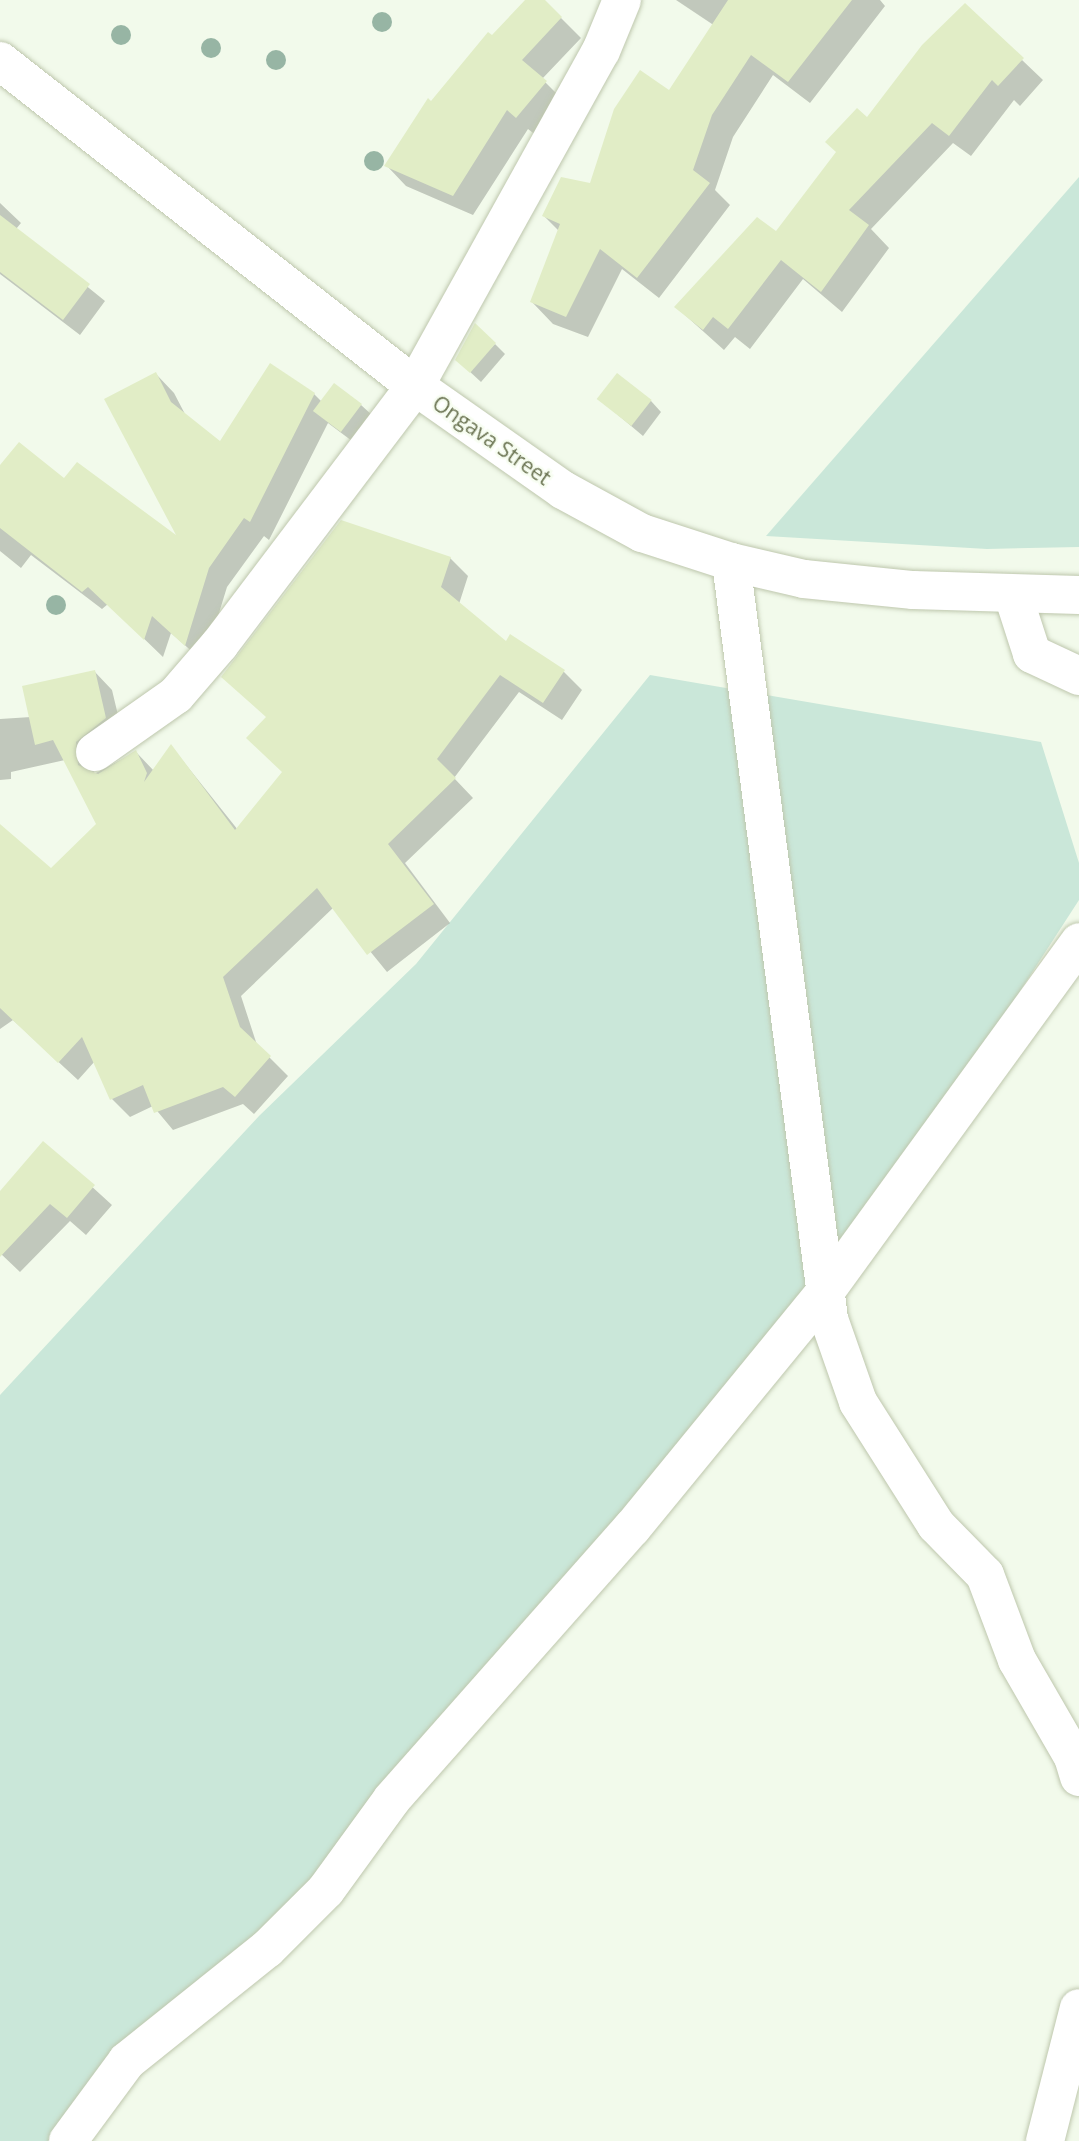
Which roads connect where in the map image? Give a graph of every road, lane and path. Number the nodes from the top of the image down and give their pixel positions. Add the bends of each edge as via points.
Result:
1 (622, 0) edge
2 (0, 61) edge
3 (415, 386) junction
4 (732, 562) junction
5 (1013, 595) junction
6 (1079, 595) edge
7 (1079, 676) edge
8 (95, 752) dead end
9 (1079, 942) edge
10 (823, 1295) junction
11 (1079, 1777) edge
12 (1079, 2008) edge
13 (68, 2141) edge
14 (1045, 2141) edge

1 - 3 street via 601,51
2 - 3 street, Ongava Street
3 - 4 street, Ongava Street via 602,513 642,533
3 - 8 street via 176,695
4 - 5 street, Ongava Street via 804,579
4 - 10 street
5 - 6 street, Ongava Street
5 - 7 street via 1032,654
9 - 10 street
10 - 11 street via 858,1402 936,1525 985,1575 1017,1660 1073,1757
10 - 13 street via 632,1528 392,1799 326,1890 267,1948 127,2061
12 - 14 street

